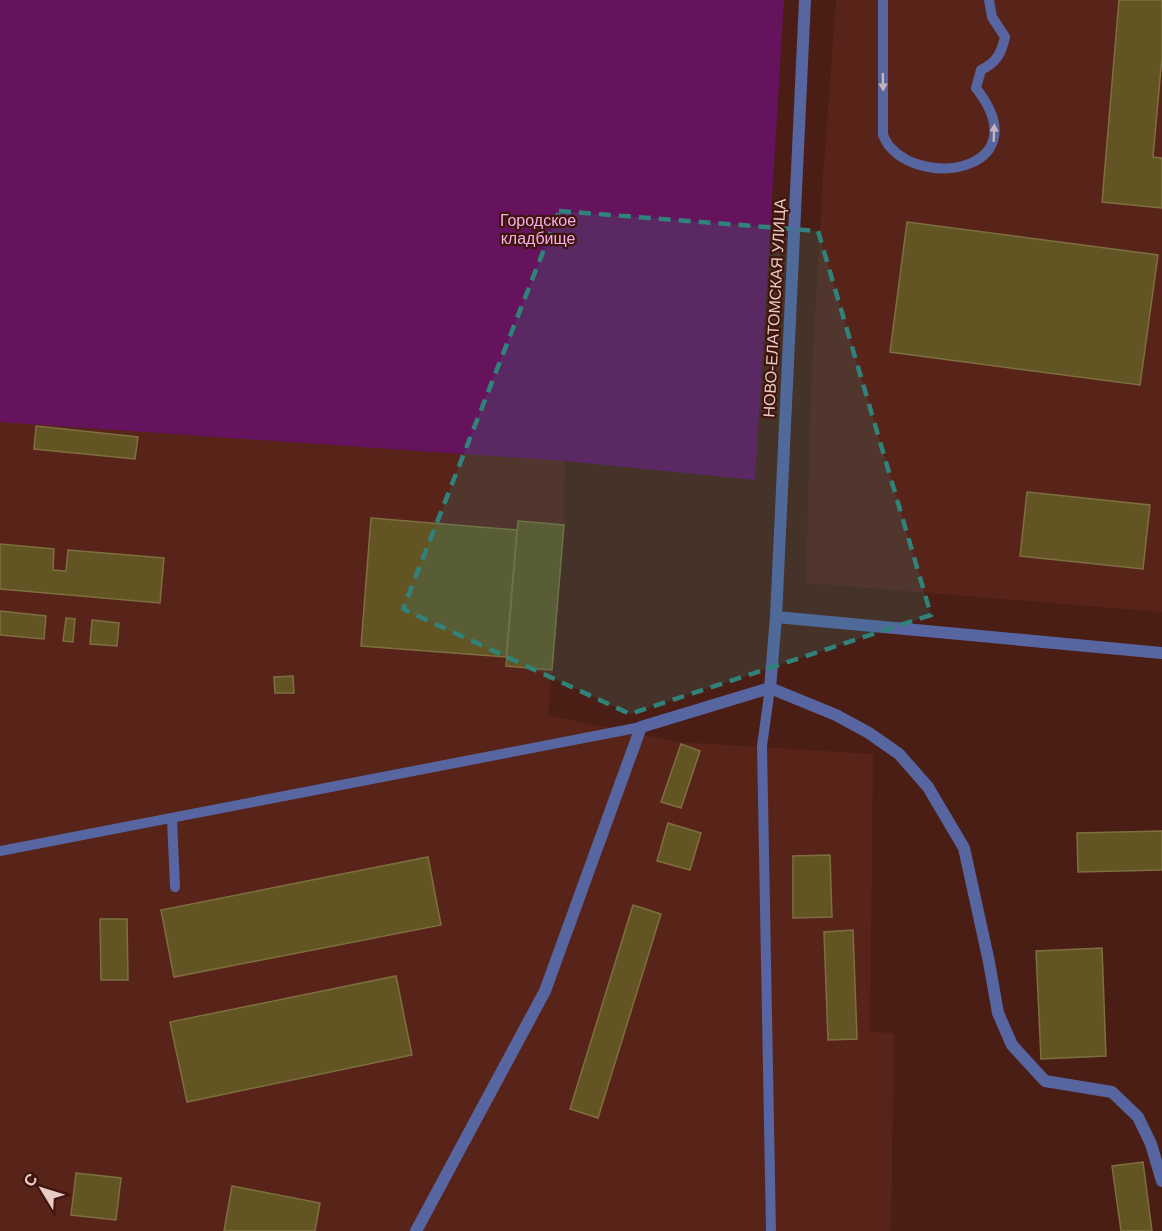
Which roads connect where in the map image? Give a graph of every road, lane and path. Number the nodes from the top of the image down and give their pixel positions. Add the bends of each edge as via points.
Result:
1 (805, 0) edge
2 (883, 0) edge
3 (989, 0) edge
4 (776, 617) junction
5 (1162, 653) edge
6 (770, 688) junction
7 (641, 727) junction
8 (172, 819) junction
9 (0, 851) edge
10 (175, 887) dead end
11 (1162, 1181) edge
12 (416, 1231) edge
13 (771, 1231) edge

1 - 4 street, НОВО-ЕЛАТОМСКАЯ УЛИЦА
2 -> 3 lane via 883,135 903,157 935,167 968,165 993,146 996,130 989,104 976,88 981,70 1002,52 1005,37 992,17
4 - 5 street
4 - 6 street, НОВО-ЕЛАТОМСКАЯ УЛИЦА
6 - 7 street
6 - 11 street via 869,733 899,754 928,787 964,848 998,1013 1012,1045 1045,1081 1112,1092 1138,1117
6 - 13 lane via 762,746
7 - 8 lane
7 - 12 street via 545,991
8 - 9 lane
8 - 10 lane

